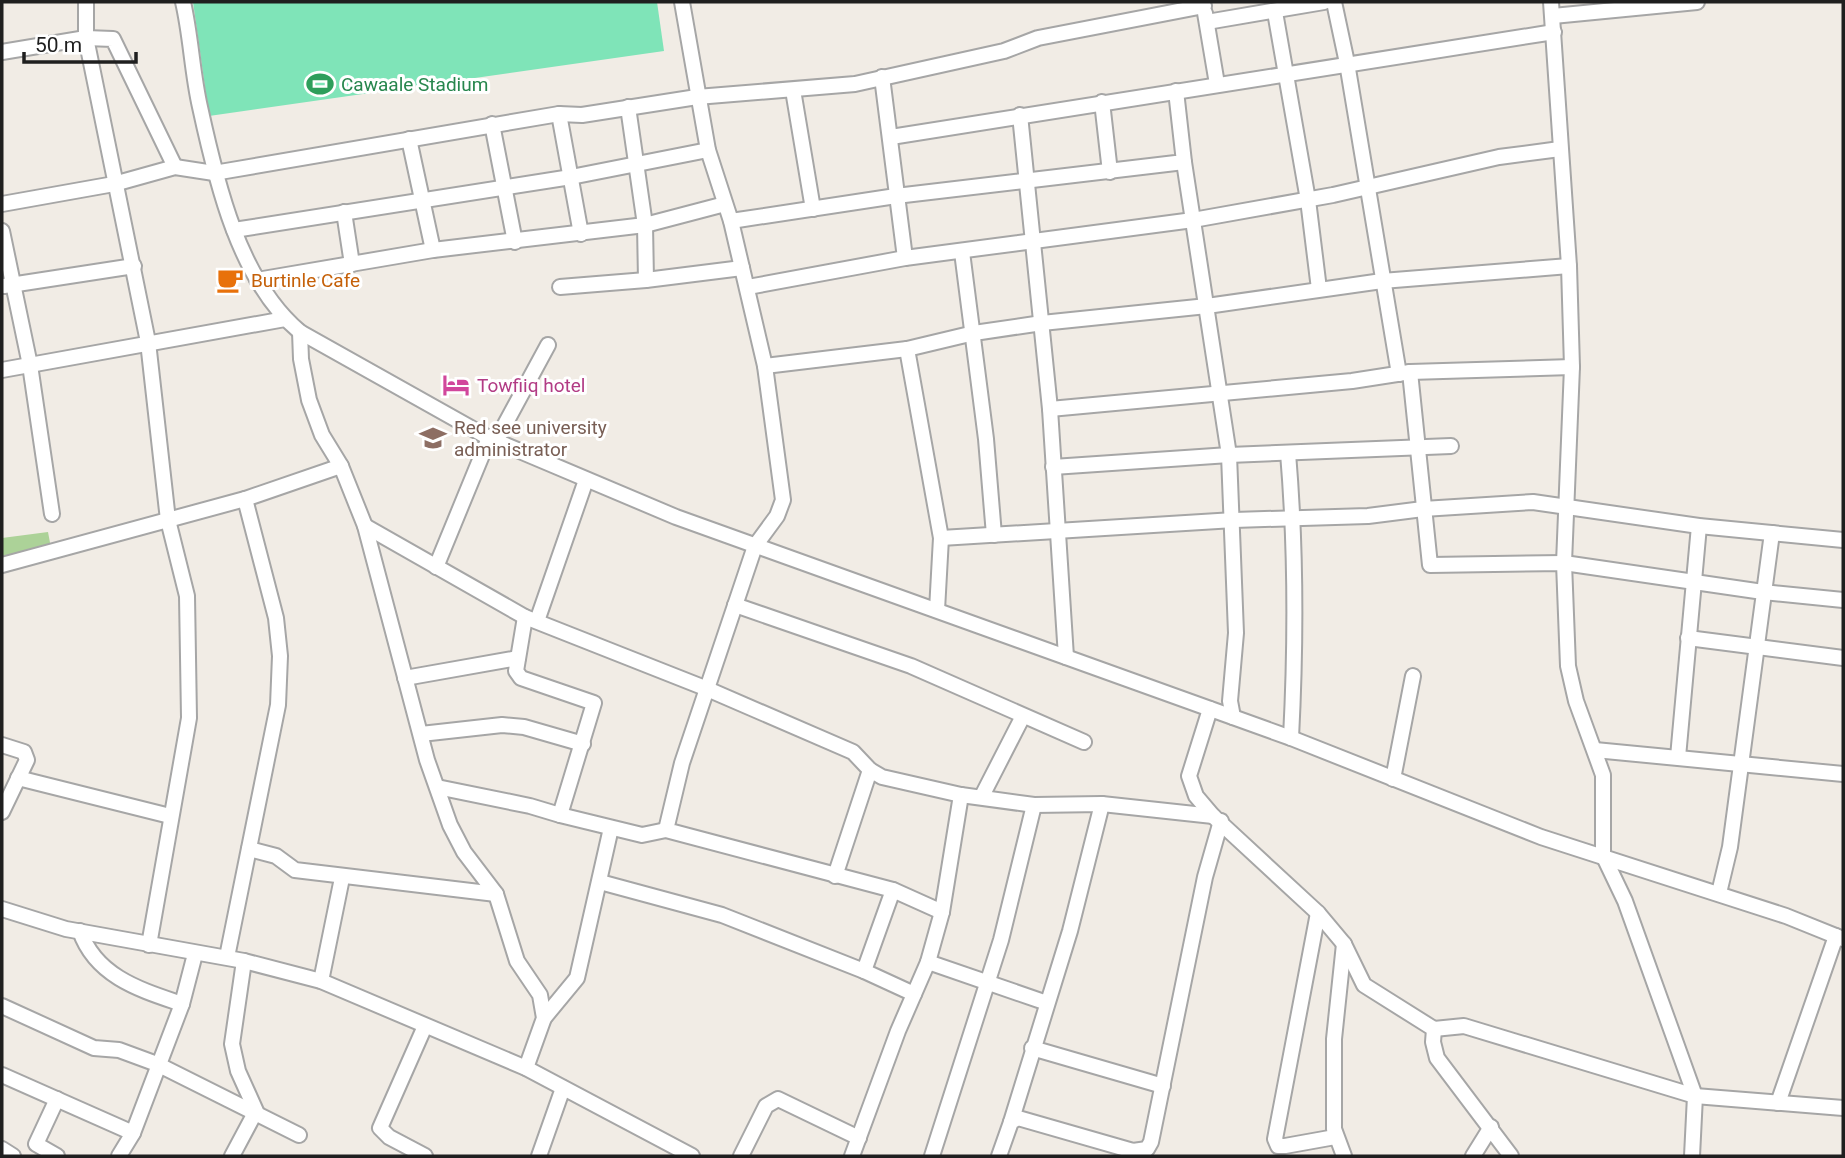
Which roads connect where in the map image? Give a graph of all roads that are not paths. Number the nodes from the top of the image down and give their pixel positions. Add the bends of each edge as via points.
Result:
1 (86, 2) edge
2 (183, 2) edge
3 (682, 2) edge
4 (1324, 2) edge
5 (1334, 2) edge
6 (1697, 2) edge
7 (1203, 4) edge
8 (1552, 9) edge
9 (1275, 12) junction
10 (1207, 22) junction
11 (1554, 32) junction
12 (86, 38) junction
13 (2, 52) edge
14 (1347, 62) junction
15 (1287, 74) junction
16 (882, 77) junction
17 (1217, 84) junction
18 (793, 90) junction
19 (1176, 91) junction
20 (697, 97) junction
21 (1102, 102) junction
22 (628, 107) junction
23 (559, 114) junction
24 (1020, 115) junction
25 (492, 124) junction
26 (891, 137) junction
27 (409, 139) junction
28 (1560, 149) junction
29 (709, 150) junction
30 (636, 162) junction
31 (1184, 162) junction
32 (175, 167) junction
33 (1110, 172) junction
34 (214, 173) junction
35 (570, 177) junction
36 (1028, 179) junction
37 (114, 184) junction
38 (503, 187) junction
39 (1367, 187) junction
40 (896, 196) junction
41 (420, 200) junction
42 (1308, 200) junction
43 (2, 204) edge
44 (725, 204) junction
45 (813, 209) junction
46 (344, 212) junction
47 (1193, 220) junction
48 (731, 221) junction
49 (645, 225) junction
50 (234, 230) junction
51 (2, 231) edge
52 (581, 234) junction
53 (1033, 240) junction
54 (515, 242) junction
55 (433, 250) junction
56 (962, 252) junction
57 (905, 258) junction
58 (352, 264) junction
59 (134, 266) junction
60 (1569, 266) junction
61 (742, 268) junction
62 (257, 280) junction
63 (646, 280) junction
64 (1382, 281) junction
65 (6, 286) edge
66 (559, 287) dead end
67 (748, 287) junction
68 (1319, 289) junction
69 (1207, 306) junction
70 (285, 319) junction
71 (1042, 323) junction
72 (300, 332) junction
73 (974, 334) junction
74 (148, 342) junction
75 (548, 345) dead end
76 (907, 349) junction
77 (30, 365) junction
78 (765, 366) junction
79 (1572, 367) junction
80 (2, 370) edge
81 (1404, 373) junction
82 (1218, 391) junction
83 (1050, 409) junction
84 (492, 439) junction
85 (1451, 446) dead end
86 (1419, 448) junction
87 (1288, 453) junction
88 (1229, 455) junction
89 (341, 466) junction
90 (1053, 467) junction
91 (586, 480) junction
92 (245, 499) junction
93 (1564, 506) junction
94 (1423, 509) junction
95 (52, 514) dead end
96 (1293, 519) junction
97 (168, 520) junction
98 (1234, 520) junction
99 (365, 526) junction
100 (1699, 526) junction
101 (1060, 531) junction
102 (1772, 533) junction
103 (994, 535) junction
104 (941, 538) junction
105 (1843, 540) edge
106 (755, 547) junction
107 (1564, 563) junction
108 (2, 565) edge
109 (436, 568) junction
110 (1692, 583) junction
111 (1763, 592) junction
112 (1843, 600) edge
113 (735, 605) junction
114 (937, 610) junction
115 (531, 619) junction
116 (1688, 638) junction
117 (1758, 646) junction
118 (1066, 657) junction
119 (518, 658) junction
120 (1843, 658) edge
121 (1413, 676) dead end
122 (405, 678) junction
123 (705, 688) junction
124 (1210, 709) junction
125 (1023, 716) junction
126 (1234, 717) junction
127 (421, 734) junction
128 (1291, 738) junction
129 (1084, 742) dead end
130 (2, 744) edge
131 (583, 744) junction
132 (1595, 750) junction
133 (1678, 757) junction
134 (1742, 762) junction
135 (870, 770) junction
136 (1843, 774) edge
137 (18, 778) junction
138 (1394, 779) junction
139 (437, 787) junction
140 (961, 795) junction
141 (982, 796) junction
142 (1102, 804) junction
143 (1034, 805) junction
144 (2, 812) edge
145 (560, 815) junction
146 (170, 816) junction
147 (1217, 819) junction
148 (611, 828) junction
149 (666, 830) junction
150 (249, 849) junction
151 (1602, 855) junction
152 (835, 876) junction
153 (342, 878) junction
154 (600, 882) junction
155 (893, 890) junction
156 (1718, 893) junction
157 (496, 894) junction
158 (2, 909) edge
159 (942, 912) junction
160 (1318, 913) junction
161 (80, 932) junction
162 (1840, 937) edge
163 (1344, 944) junction
164 (149, 946) junction
165 (195, 954) junction
166 (227, 957) junction
167 (244, 961) junction
168 (928, 962) junction
169 (864, 971) junction
170 (321, 981) junction
171 (987, 984) junction
172 (914, 994) junction
173 (1047, 1003) junction
174 (182, 1004) junction
175 (2, 1006) edge
176 (544, 1018) junction
177 (425, 1026) junction
178 (1434, 1030) junction
179 (1032, 1048) junction
180 (158, 1064) junction
181 (526, 1068) junction
182 (2, 1074) edge
183 (1163, 1086) junction
184 (563, 1088) junction
185 (1695, 1096) junction
186 (57, 1099) junction
187 (1778, 1102) junction
188 (1843, 1108) edge
189 (256, 1111) junction
190 (1011, 1122) junction
191 (1491, 1127) junction
192 (133, 1133) junction
193 (299, 1135) dead end
194 (1335, 1137) junction
195 (859, 1138) junction
196 (1278, 1146) junction
197 (2, 1149) edge
198 (49, 1154) edge
199 (13, 1156) edge
200 (119, 1156) edge
201 (232, 1156) edge
202 (425, 1156) edge
203 (539, 1156) edge
204 (691, 1156) edge
205 (741, 1156) edge
206 (852, 1156) edge
207 (932, 1156) edge
208 (999, 1156) edge
209 (1267, 1156) edge
210 (1344, 1156) edge
211 (1473, 1156) edge
212 (1511, 1156) edge
213 (1692, 1156) edge

1 - 12 street
2 - 34 street
3 - 20 street
4 - 9 street
5 - 14 street
6 - 8 street
7 - 10 street
7 - 16 street
8 - 11 street
9 - 10 street
9 - 15 street
10 - 17 street
11 - 14 street
11 - 28 street
12 - 13 street
12 - 32 street via 107,37 117,43
12 - 37 street
14 - 15 street
14 - 39 street
15 - 17 street
15 - 42 street
16 - 18 street
16 - 26 street
17 - 19 street
18 - 20 street
18 - 45 street
19 - 21 street
19 - 31 street
20 - 22 street
20 - 29 street
21 - 24 street
21 - 33 street
22 - 23 street
22 - 30 street
23 - 25 street
23 - 35 street
24 - 26 street
24 - 36 street
25 - 27 street
25 - 38 street
26 - 40 street
27 - 34 street
27 - 41 street
28 - 39 street via 1499,157
28 - 60 street
29 - 30 street
29 - 44 street
30 - 35 street
30 - 49 street
31 - 33 street
31 - 47 street
32 - 34 street
32 - 37 street
33 - 36 street
34 - 50 street
35 - 38 street
35 - 52 street
36 - 40 street
36 - 53 street
37 - 43 street
37 - 59 street
38 - 41 street
38 - 54 street
39 - 42 street
39 - 64 street
40 - 45 street
40 - 57 street
41 - 46 street
41 - 55 street
42 - 47 street
42 - 68 street
44 - 48 street
44 - 49 street
45 - 48 street
46 - 50 street
46 - 58 street
47 - 53 street
47 - 69 street
48 - 61 street
49 - 52 street
49 - 63 street
50 - 62 street
51 - 65 street
52 - 54 street
53 - 56 street
53 - 71 street
54 - 55 street
55 - 58 street
56 - 57 street
56 - 73 street
57 - 67 street
58 - 62 street
59 - 65 street
59 - 74 street
60 - 64 street
60 - 79 street
61 - 63 street
61 - 67 street
62 - 70 street
63 - 66 street
64 - 68 street
64 - 81 street
65 - 77 street
67 - 78 street
68 - 69 street
69 - 71 street
69 - 82 street
70 - 72 street
70 - 74 street
71 - 73 street
71 - 83 street
72 - 84 street
72 - 89 street via 300,359 309,400 322,435
73 - 76 street
73 - 103 street
74 - 77 street
74 - 97 street
75 - 84 street
76 - 78 street
76 - 104 street
77 - 80 street
77 - 95 street
78 - 106 street via 783,500
79 - 81 street
79 - 93 street
81 - 82 street
81 - 86 street
82 - 83 street
82 - 88 street
83 - 90 street
84 - 91 street
84 - 109 street
85 - 86 street
86 - 87 street
86 - 94 street
87 - 88 street
87 - 96 street
88 - 90 street
88 - 98 street
89 - 92 street
89 - 99 street
90 - 101 street
91 - 106 street
91 - 115 street
92 - 97 street
92 - 150 street via 273,605 280,656 278,705
93 - 94 street via 1532,502
93 - 100 street
93 - 107 street
94 - 96 street
94 - 107 street via 1432,566
96 - 98 street
96 - 128 street via 1296,630
97 - 108 street
97 - 146 street via 188,610 188,719
98 - 101 street
98 - 126 street via 1236,633 1230,701
99 - 109 street
99 - 122 street
100 - 102 street
100 - 110 street
101 - 103 street
101 - 118 street
102 - 105 street
102 - 111 street
103 - 104 street
104 - 114 street
106 - 113 street
106 - 114 street
107 - 110 street
107 - 132 street via 1569,666 1576,701
109 - 115 street
110 - 111 street
110 - 116 street
111 - 112 street
111 - 117 street
113 - 123 street
113 - 125 street via 911,666
114 - 118 street
115 - 119 street
115 - 123 street
116 - 117 street
116 - 133 street
117 - 120 street
117 - 134 street
118 - 124 street
119 - 122 street
119 - 131 street via 516,671 521,678 594,703
121 - 138 street
122 - 127 street
123 - 135 street via 853,752
123 - 149 street
124 - 126 street
124 - 147 street via 1189,776 1190,787
125 - 129 street
125 - 141 street
126 - 128 street
127 - 131 street via 502,725
127 - 139 street
128 - 138 street
130 - 137 street via 27,756
131 - 145 street
132 - 133 street
132 - 151 street via 1605,796
133 - 134 street
134 - 136 street
134 - 156 street via 1730,847
135 - 140 street via 882,777
135 - 152 street
137 - 144 street
137 - 146 street
138 - 151 street via 1541,837
139 - 145 street
139 - 157 street via 464,852
140 - 141 street
140 - 159 street
141 - 143 street
142 - 143 street
142 - 147 street
142 - 173 street
143 - 171 street
145 - 148 street
146 - 164 street
147 - 160 street
147 - 183 street
148 - 149 street via 642,835
148 - 154 street
149 - 152 street
150 - 153 street via 276,856 295,870
150 - 166 street
151 - 156 street
151 - 185 street via 1625,901
152 - 155 street
153 - 157 street
153 - 170 street
154 - 169 street via 722,915
154 - 176 street via 577,978
155 - 159 street
155 - 169 street
156 - 162 street
157 - 176 street via 517,961 540,995
158 - 161 street
159 - 168 street
160 - 163 street
160 - 196 street via 1275,1139
161 - 164 street
161 - 174 street via 93,958 123,982
162 - 187 street
163 - 178 street via 1364,985
163 - 194 street via 1334,1039
164 - 165 street
165 - 166 street
165 - 174 street
166 - 167 street
167 - 170 street
167 - 189 street via 232,1044
168 - 171 street
168 - 172 street
169 - 172 street
170 - 177 street
171 - 173 street
171 - 207 street
172 - 195 street
173 - 179 street
174 - 180 street
175 - 180 street via 94,1048 119,1049
176 - 181 street
177 - 181 street
177 - 202 street via 380,1128
178 - 185 street via 1464,1026
178 - 191 street via 1437,1058
179 - 183 street
179 - 190 street
180 - 189 street
180 - 192 street
181 - 184 street
182 - 186 street
183 - 190 street via 1151,1143 1142,1151 1025,1119
184 - 203 street
184 - 204 street
185 - 187 street
185 - 213 street
186 - 192 street
186 - 198 street via 36,1144
187 - 188 street
189 - 193 street
189 - 201 street
190 - 208 street
191 - 211 street
191 - 212 street
192 - 200 street
194 - 196 street
194 - 210 street
195 - 205 street via 778,1099 766,1106
195 - 206 street
196 - 209 street
197 - 199 street

